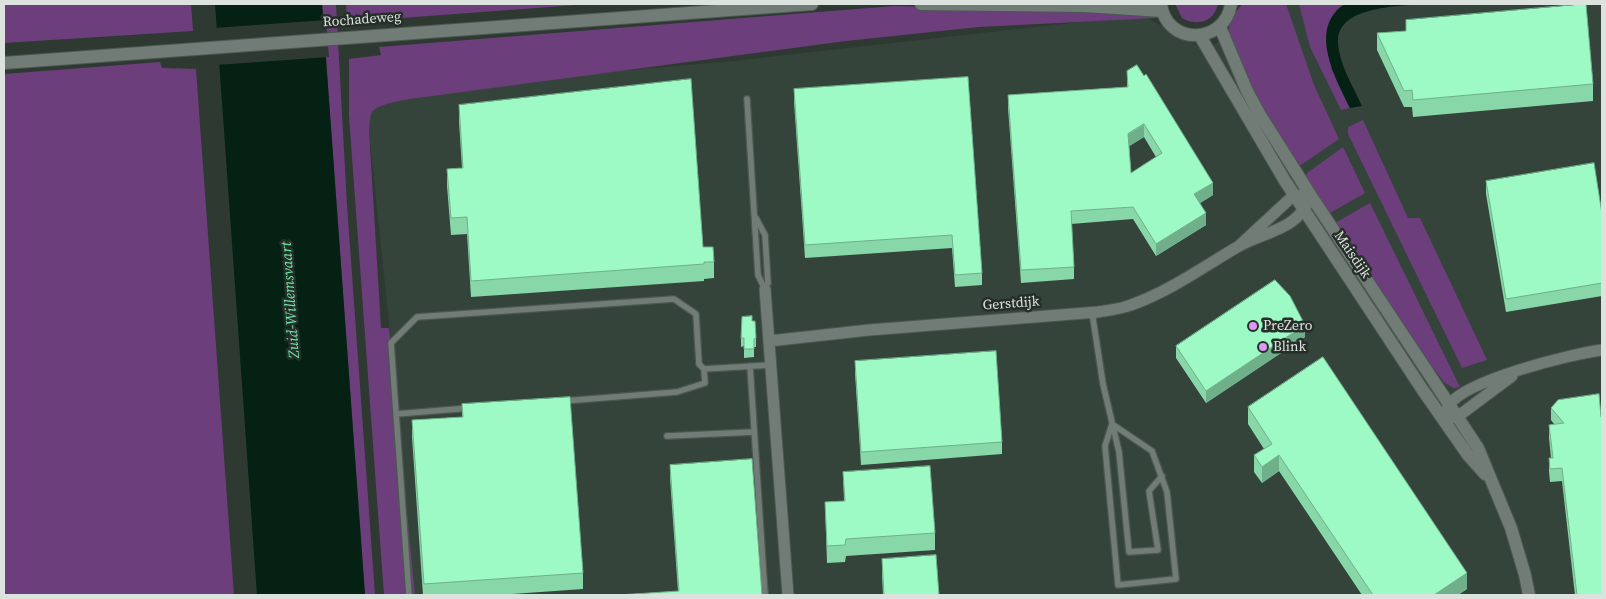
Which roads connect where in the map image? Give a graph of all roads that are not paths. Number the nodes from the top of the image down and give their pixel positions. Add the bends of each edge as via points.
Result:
1 (812, 4) edge
2 (921, 4) edge
3 (1231, 4) edge
4 (1162, 7) edge
5 (1220, 27) junction
6 (1200, 36) junction
7 (4, 64) edge
8 (747, 100) dead end
9 (1294, 195) junction
10 (1311, 196) junction
11 (1305, 211) junction
12 (754, 215) junction
13 (1240, 246) junction
14 (766, 286) junction
15 (1092, 312) junction
16 (769, 341) junction
17 (1602, 350) edge
18 (770, 365) junction
19 (750, 366) junction
20 (704, 369) junction
21 (1516, 373) junction
22 (561, 401) edge
23 (1449, 404) junction
24 (473, 408) edge
25 (396, 414) junction
26 (1457, 418) junction
27 (1443, 419) junction
28 (1112, 424) junction
29 (754, 432) junction
30 (667, 436) dead end
31 (1162, 476) junction
32 (1491, 482) junction
33 (409, 595) edge
34 (765, 595) edge
35 (788, 595) edge
36 (1529, 595) edge

1 - 7 street, Rochadeweg
2 - 4 street
3 - 5 street
4 - 6 street via 1168,23 1177,31
5 - 6 street
5 - 10 street, Maisdijk via 1247,91
6 - 9 street, Maisdijk
8 - 12 lane
9 - 10 street
9 - 11 street, Maisdijk
9 - 13 street, Gerstdijk
10 - 11 street
10 - 23 street, Maisdijk
11 - 13 street, Gerstdijk via 1275,232
11 - 27 street, Maisdijk
12 - 14 lane via 758,275
12 - 14 lane via 765,235
13 - 15 street, Gerstdijk via 1158,294 1130,306
14 - 16 street
15 - 16 street, Gerstdijk
15 - 28 lane
16 - 18 street
17 - 21 street via 1551,360
18 - 19 lane
18 - 35 street
19 - 20 lane
19 - 29 lane
20 - 22 lane via 705,383 677,392
20 - 25 lane via 699,364 696,314 674,299 417,317 391,343
21 - 23 street via 1488,380
21 - 26 street
23 - 26 street, Maisdijk
23 - 27 street
24 - 25 lane
25 - 33 lane
26 - 27 street
26 - 32 street, Maisdijk via 1478,448
27 - 32 street, Maisdijk
28 - 31 lane via 1152,451
28 - 31 lane via 1119,452 1130,552 1158,550 1149,491
28 - 31 lane via 1105,446 1118,585 1176,579 1167,492
29 - 30 lane
29 - 34 lane
32 - 36 street, Maisdijk via 1511,528

